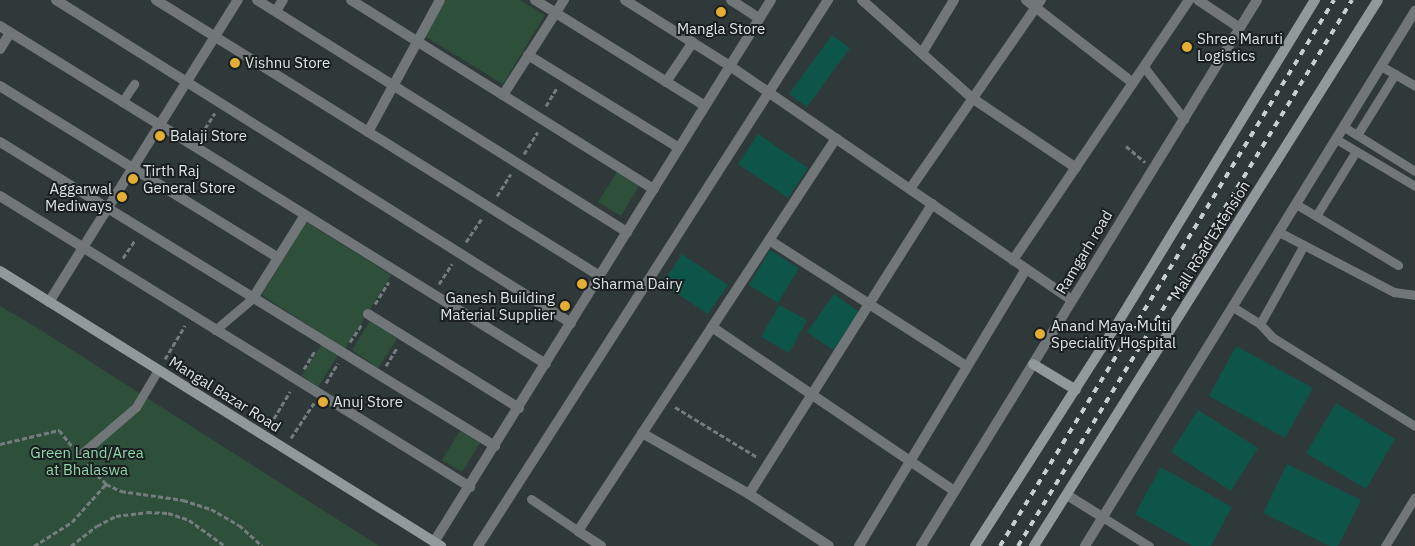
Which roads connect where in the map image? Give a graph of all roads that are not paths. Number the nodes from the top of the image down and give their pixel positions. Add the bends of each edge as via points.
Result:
1 (56, 0) edge
2 (156, 0) edge
3 (238, 0) edge
4 (257, 0) edge
5 (283, 0) edge
6 (351, 0) edge
7 (440, 0) edge
8 (536, 0) edge
9 (564, 0) edge
10 (625, 0) edge
11 (731, 0) edge
12 (771, 0) edge
13 (828, 0) edge
14 (862, 0) edge
15 (954, 0) edge
16 (1026, 0) edge
17 (1189, 0) edge
18 (1198, 0) edge
19 (1257, 0) edge
20 (1316, 0) edge
21 (1378, 0) edge
22 (1038, 4) edge
23 (1415, 10) edge
24 (276, 12) junction
25 (555, 12) junction
26 (760, 18) junction
27 (0, 26) edge
28 (1240, 28) junction
29 (10, 33) junction
30 (215, 37) junction
31 (417, 41) junction
32 (693, 42) junction
33 (0, 49) edge
34 (922, 53) junction
35 (528, 55) junction
36 (730, 66) junction
37 (1144, 66) junction
38 (1381, 66) junction
39 (1395, 74) junction
40 (666, 82) junction
41 (187, 83) junction
42 (1133, 83) junction
43 (134, 84) dead end
44 (0, 86) edge
45 (395, 86) junction
46 (1415, 86) edge
47 (770, 93) junction
48 (503, 95) junction
49 (972, 98) junction
50 (122, 102) junction
51 (705, 106) junction
52 (1184, 119) junction
53 (160, 126) junction
54 (1344, 127) junction
55 (368, 132) junction
56 (1358, 135) junction
57 (836, 138) junction
58 (1336, 139) junction
59 (0, 142) edge
60 (679, 148) junction
61 (1356, 151) junction
62 (1076, 168) junction
63 (133, 169) junction
64 (1415, 171) edge
65 (1415, 186) edge
66 (654, 189) junction
67 (910, 189) junction
68 (0, 196) edge
69 (932, 204) junction
70 (1296, 204) junction
71 (108, 209) junction
72 (305, 215) junction
73 (1316, 216) junction
74 (627, 232) junction
75 (1279, 232) junction
76 (769, 240) junction
77 (1304, 245) junction
78 (84, 248) junction
79 (278, 258) junction
80 (1013, 260) junction
81 (1398, 265) dead end
82 (1026, 269) junction
83 (0, 271) edge
84 (600, 276) junction
85 (1415, 295) edge
86 (253, 298) junction
87 (1072, 300) junction
88 (49, 302) junction
89 (868, 305) junction
90 (1233, 307) junction
91 (368, 314) dead end
92 (571, 323) junction
93 (1260, 324) junction
94 (712, 327) junction
95 (215, 330) junction
96 (546, 364) junction
97 (1033, 364) junction
98 (966, 366) junction
99 (158, 370) junction
100 (1076, 390) junction
101 (812, 394) junction
102 (519, 408) junction
103 (1415, 426) edge
104 (642, 433) junction
105 (495, 446) junction
106 (80, 455) road end
107 (909, 461) junction
108 (470, 487) junction
109 (954, 491) junction
110 (749, 494) junction
111 (1066, 495) junction
112 (1415, 497) edge
113 (531, 499) dead end
114 (1104, 518) junction
115 (578, 531) junction
116 (594, 544) edge
117 (437, 545) edge
118 (478, 546) edge
119 (829, 546) edge
120 (859, 546) edge
121 (921, 546) edge
122 (975, 546) edge
123 (1034, 546) edge
124 (1085, 546) edge
125 (1149, 546) edge
126 (1385, 546) edge

1 - 41 street
2 - 30 street
3 - 30 street
4 - 24 street
5 - 24 street
6 - 31 street
7 - 31 street
8 - 25 street
9 - 25 street
10 - 32 street
11 - 26 street
12 - 26 street
13 - 47 street
14 - 34 street
15 - 34 street
16 - 22 street
17 - 37 street
18 - 28 street
19 - 28 street, Ramgarh road
20 - 100 main road
21 - 111 main road, Mall Road Extension
22 - 42 street
22 - 49 street
23 - 38 street
24 - 45 street
25 - 35 street
25 - 40 street
26 - 36 street
27 - 29 street
28 - 52 street, Ramgarh road
29 - 33 street
29 - 50 street
30 - 41 street
30 - 55 street
31 - 45 street
31 - 48 street
32 - 36 street
32 - 40 street
34 - 49 street
35 - 48 street
35 - 60 street
36 - 47 street
36 - 51 street
37 - 42 street
37 - 52 lane
38 - 39 lane
38 - 54 street
39 - 46 lane
39 - 56 lane
40 - 51 street
41 - 53 street
41 - 92 street
42 - 62 street
43 - 50 lane
44 - 63 street
45 - 55 street
45 - 74 street
47 - 57 street
47 - 118 street
48 - 66 street
49 - 62 street
49 - 67 street
50 - 53 street
51 - 60 street
52 - 87 street, Ramgarh road
53 - 63 street
53 - 72 street
54 - 56 lane
54 - 58 street
55 - 84 street
56 - 64 lane
57 - 67 street
57 - 76 street
58 - 61 lane
58 - 70 street
59 - 71 street
60 - 66 street
61 - 65 lane
61 - 73 lane
62 - 80 street
63 - 71 street
63 - 79 street
66 - 74 street
67 - 69 street
68 - 78 street
69 - 80 street
69 - 89 street
70 - 73 lane
70 - 75 street
71 - 78 street
71 - 86 street
72 - 79 street
72 - 96 street
73 - 81 lane
74 - 84 street
75 - 77 lane
75 - 90 street
76 - 89 street
76 - 94 street
77 - 85 lane via 1394,292
77 - 93 lane
78 - 88 street
78 - 95 street
79 - 86 street
80 - 82 street
82 - 87 street
82 - 98 street
83 - 88 main road, Mangal Bazar Road
84 - 92 street
86 - 95 lane
86 - 105 street
87 - 97 street, Ramgarh road
88 - 99 main road, Mangal Bazar Road
89 - 98 street
89 - 101 street
90 - 93 lane
90 - 114 street
91 - 102 street
92 - 96 street
93 - 103 lane via 1272,337
94 - 101 street
94 - 104 street
95 - 108 street
96 - 102 street
97 - 100 main road
97 - 109 street, Ramgarh road
98 - 107 street
99 - 106 lane via 136,408
99 - 117 main road, Mangal Bazar Road
100 - 122 main road
101 - 107 street
101 - 110 street
102 - 105 street
104 - 110 street
104 - 115 street
105 - 108 street
107 - 109 street
107 - 120 street
108 - 117 street
109 - 121 street, Ramgarh road
110 - 119 street
111 - 114 street
111 - 123 main road, Mall Road Extension
112 - 126 lane
113 - 115 lane
114 - 124 street
114 - 125 lane
115 - 116 street

